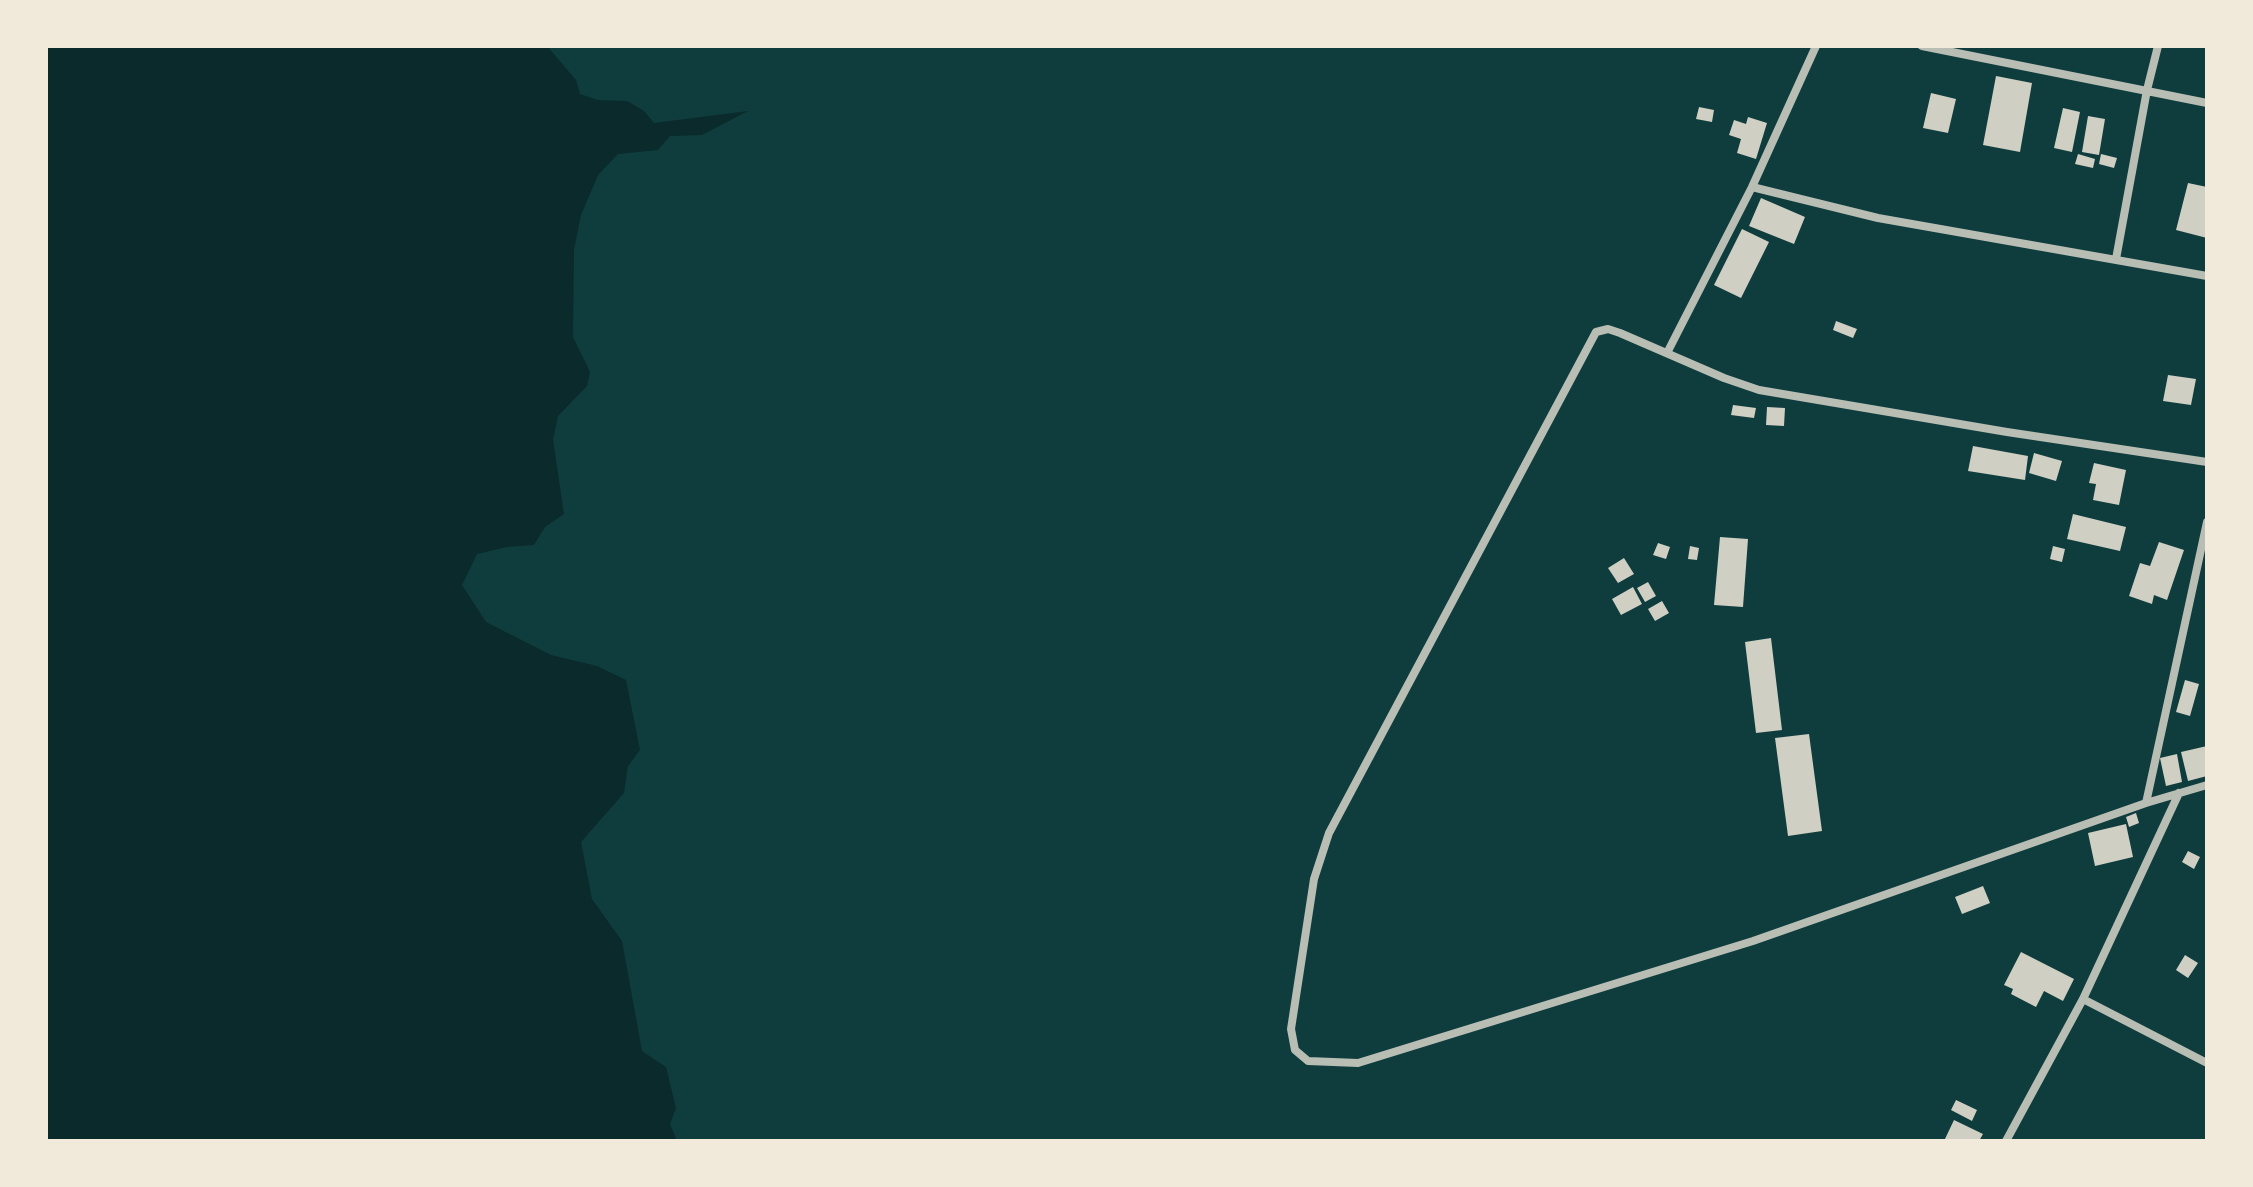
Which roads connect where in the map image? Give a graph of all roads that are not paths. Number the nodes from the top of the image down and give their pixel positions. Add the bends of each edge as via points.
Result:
1 (1816, 46) edge
2 (1922, 46) edge
3 (2158, 46) edge
4 (2147, 90) junction
5 (2207, 103) edge
6 (1752, 187) junction
7 (2116, 259) junction
8 (2207, 276) edge
9 (1667, 353) junction
10 (2207, 462) edge
11 (2207, 522) edge
12 (2207, 785) edge
13 (2179, 793) junction
14 (2146, 803) junction
15 (2083, 999) junction
16 (2207, 1063) edge
17 (2006, 1141) edge

1 - 6 street
2 - 4 street
3 - 4 street
4 - 5 street
4 - 7 street
6 - 7 street via 1878,218
6 - 9 street
7 - 8 street
9 - 10 street via 1759,390
9 - 14 street via 1608,329 1590,339 1329,833 1314,879 1291,1029 1295,1050 1308,1061 1358,1063 1753,941
11 - 14 street
12 - 13 street
13 - 14 street
13 - 15 street
15 - 16 street
15 - 17 street

